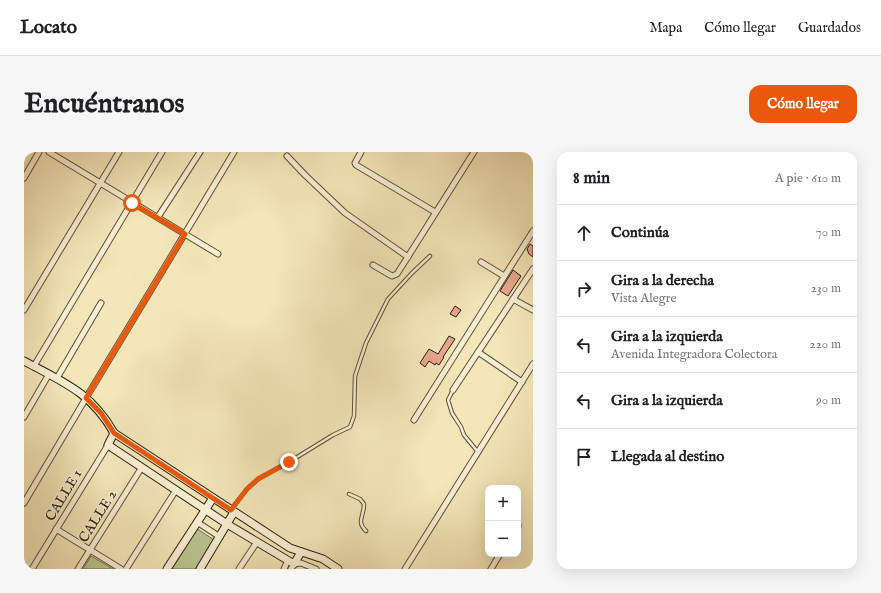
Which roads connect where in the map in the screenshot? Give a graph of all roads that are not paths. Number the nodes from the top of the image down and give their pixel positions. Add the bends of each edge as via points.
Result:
1 (39, 152) edge
2 (48, 152) edge
3 (119, 152) edge
4 (162, 152) edge
5 (200, 152) edge
6 (234, 152) edge
7 (361, 152) edge
8 (474, 152) edge
9 (288, 156) dead end
10 (24, 178) edge
11 (100, 183) junction
12 (132, 203) junction
13 (435, 212) junction
14 (158, 217) junction
15 (533, 231) edge
16 (185, 234) junction
17 (218, 254) dead end
18 (430, 256) dead end
19 (408, 257) junction
20 (481, 262) dead end
21 (373, 264) dead end
22 (533, 269) edge
23 (504, 276) junction
24 (513, 299) junction
25 (100, 303) dead end
26 (24, 310) edge
27 (533, 310) edge
28 (478, 352) junction
29 (24, 361) edge
30 (533, 364) edge
31 (34, 366) junction
32 (49, 374) junction
33 (57, 378) junction
34 (522, 382) junction
35 (453, 390) joint
36 (86, 398) junction
37 (24, 417) edge
38 (414, 420) dead end
39 (114, 433) junction
40 (108, 445) junction
41 (478, 452) junction
42 (142, 467) junction
43 (176, 490) junction
44 (349, 494) dead end
45 (213, 498) junction
46 (24, 504) edge
47 (205, 509) junction
48 (233, 511) junction
49 (196, 522) junction
50 (227, 524) junction
51 (56, 529) junction
52 (366, 531) dead end
53 (220, 537) junction
54 (256, 542) junction
55 (90, 550) junction
56 (301, 552) junction
57 (498, 557) edge
58 (291, 564) edge
59 (32, 569) edge
60 (78, 569) edge
61 (121, 569) edge
62 (126, 569) edge
63 (167, 569) edge
64 (200, 569) edge
65 (239, 569) edge
66 (284, 569) edge
67 (316, 569) edge
68 (338, 569) edge
69 (405, 569) edge
70 (491, 569) edge

1 - 10 street
2 - 11 street
3 - 11 street
4 - 12 street
5 - 14 street
6 - 16 street
7 - 13 street via 356,165
8 - 13 street
9 - 19 street via 345,213
11 - 12 street
11 - 26 street
12 - 14 street
12 - 31 street
13 - 19 street
14 - 16 street
15 - 23 street
16 - 17 street
16 - 36 street
18 - 48 lane via 388,299 366,343 356,376 354,416 350,427 258,479 247,489
19 - 21 street via 395,276
20 - 23 street
22 - 24 street
23 - 38 street
24 - 27 street
24 - 28 street
25 - 33 street
28 - 34 street
28 - 35 street
29 - 31 street
30 - 34 street
31 - 32 street
32 - 33 street
32 - 37 street
33 - 36 street
34 - 41 street
35 - 41 lane via 448,400 452,413 464,435
36 - 39 street via 101,413
36 - 46 street
39 - 40 street
39 - 45 street
40 - 42 street
40 - 51 street, CALLE 1
41 - 69 street
42 - 43 street
42 - 55 street, CALLE 2
43 - 47 street
43 - 62 street
44 - 52 lane via 364,504 361,522
45 - 47 street
45 - 48 street
47 - 49 street
47 - 50 street
48 - 50 street
48 - 56 street via 290,548
49 - 53 street
49 - 63 street
50 - 53 street
50 - 54 street
51 - 55 street
51 - 59 street, CALLE 1
53 - 64 street
54 - 58 street
54 - 65 street
55 - 60 street, CALLE 2
55 - 61 street
56 - 58 street
56 - 68 street via 323,559
57 - 70 street
58 - 66 street
58 - 67 street via 301,562

